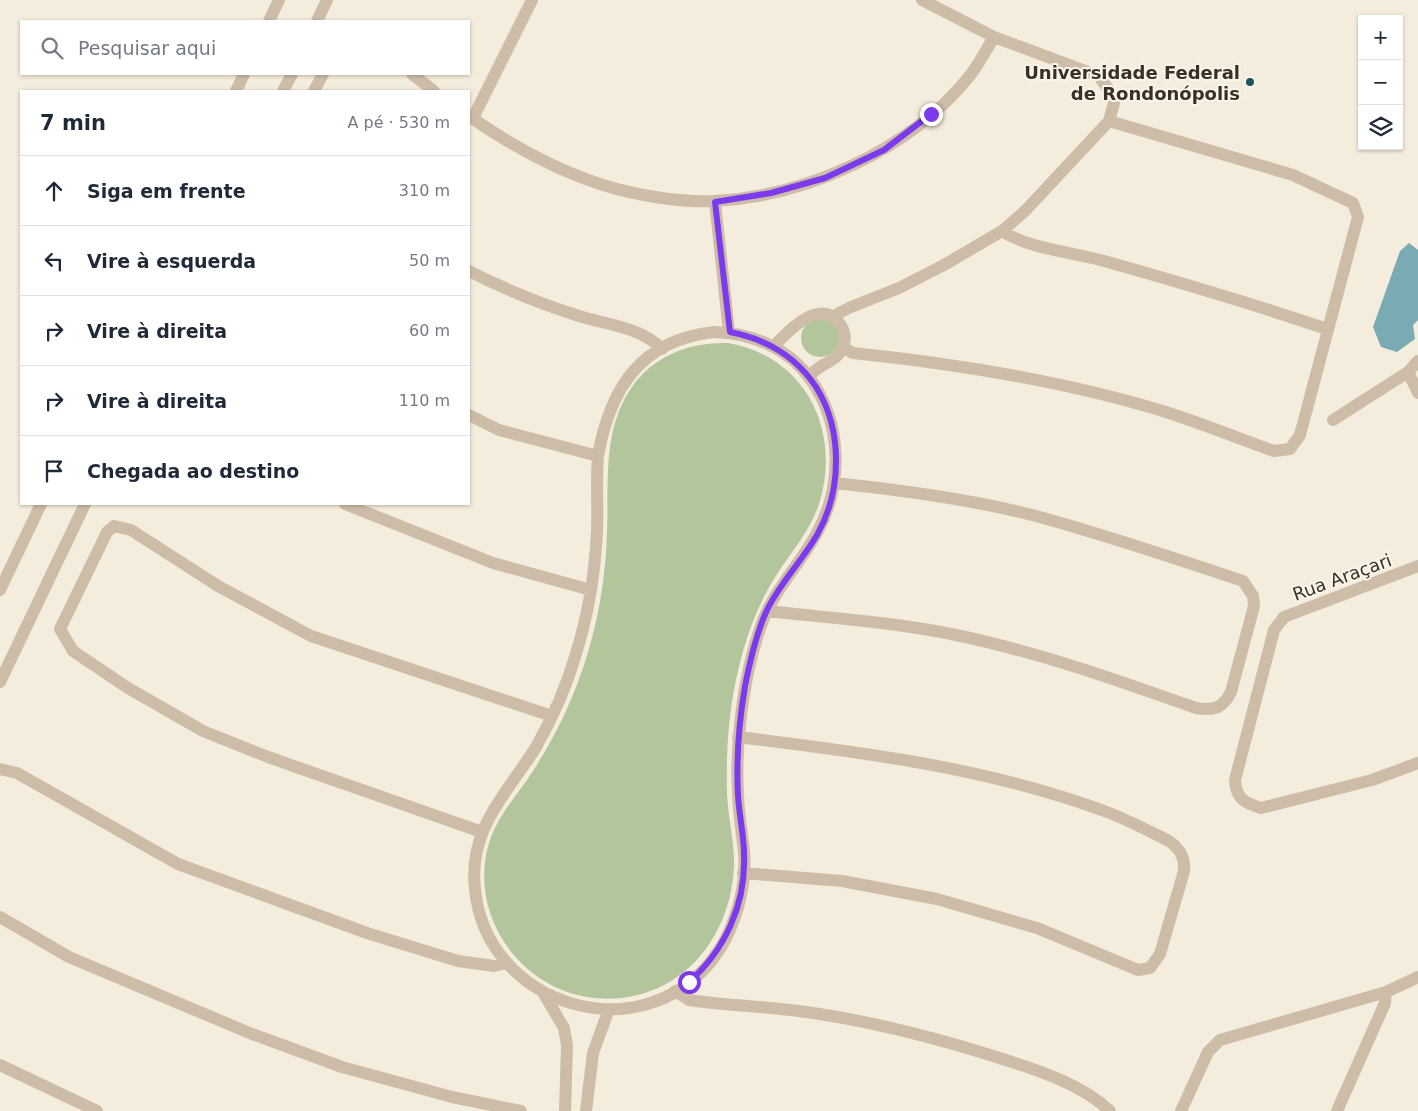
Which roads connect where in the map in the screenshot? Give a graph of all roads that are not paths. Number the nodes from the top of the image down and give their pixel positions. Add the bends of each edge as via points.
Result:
1 (279, 0) edge
2 (327, 0) edge
3 (532, 0) edge
4 (922, 0) edge
5 (269, 20) edge
6 (317, 20) edge
7 (994, 37) junction
8 (244, 75) edge
9 (291, 75) edge
10 (322, 75) edge
11 (413, 75) edge
12 (236, 90) edge
13 (284, 90) edge
14 (315, 90) edge
15 (433, 90) edge
16 (471, 117) edge
17 (1109, 120) junction
18 (715, 202) junction
19 (1002, 231) junction
20 (470, 272) edge
21 (834, 318) junction
22 (1327, 329) junction
23 (730, 332) junction
24 (774, 346) junction
25 (843, 347) junction
26 (662, 349) junction
27 (1418, 361) edge
28 (1408, 372) junction
29 (809, 376) junction
30 (1418, 393) edge
31 (470, 416) edge
32 (1333, 420) dead end
33 (598, 456) junction
34 (834, 483) junction
35 (41, 505) edge
36 (86, 505) edge
37 (348, 505) edge
38 (1418, 566) edge
39 (0, 590) edge
40 (591, 590) junction
41 (767, 610) junction
42 (0, 682) edge
43 (552, 716) junction
44 (738, 737) junction
45 (1418, 763) edge
46 (0, 769) edge
47 (482, 832) junction
48 (743, 873) junction
49 (0, 918) edge
50 (506, 963) junction
51 (1418, 977) edge
52 (675, 991) junction
53 (1386, 992) junction
54 (544, 994) junction
55 (609, 1010) junction
56 (0, 1065) edge
57 (97, 1111) edge
58 (521, 1111) edge
59 (565, 1111) edge
60 (586, 1111) edge
61 (1110, 1111) edge
62 (1181, 1111) edge
63 (1337, 1111) edge

1 - 5 street
2 - 6 street
3 - 16 street
4 - 7 street
7 - 17 street via 1099,76 1113,96
7 - 18 street via 968,78 931,114 884,150 825,178 771,193
8 - 12 street
9 - 13 street
10 - 14 street
11 - 15 street
16 - 18 street via 533,155 602,185 652,197
17 - 19 street via 1025,211
17 - 22 street via 1292,175 1353,203 1358,217
18 - 23 street
19 - 21 street via 944,265 851,307
19 - 22 street via 1015,239 1211,290
20 - 26 street via 514,294 634,332
21 - 24 street via 819,314 798,322
21 - 25 street via 844,331
22 - 25 street via 1300,435 1290,449 1274,451 1166,412 1040,380 925,360 853,353
23 - 24 street
23 - 26 street via 683,337
24 - 29 street
25 - 29 street via 833,359 818,366
26 - 33 street via 642,360 622,384 607,417
27 - 28 street
28 - 30 street
28 - 32 street
29 - 34 street via 830,420 836,455
31 - 33 street via 499,430
33 - 40 street via 596,552
34 - 41 street via 830,504 817,534
34 - 41 street via 925,494 1034,516 1243,581 1253,596 1254,606 1226,702 1220,708 1196,708 1102,675 956,635 882,622
35 - 39 street
36 - 42 street
37 - 40 street via 493,563
38 - 45 street, Rua Araçari via 1284,617 1274,630 1234,780 1238,798 1261,808 1372,780
40 - 43 street via 575,659
41 - 44 street via 746,686
43 - 47 street
43 - 47 street via 311,636 218,586 131,530 114,526 107,532 60,629 73,651 128,688 203,731
44 - 48 street
44 - 48 street via 936,766 1016,784 1107,812 1169,840 1177,847 1185,863 1160,954 1150,968 1138,970 1037,928 937,900 842,881
46 - 50 street via 17,773 178,864 367,934 458,961 494,966
47 - 50 street via 475,857 477,906 488,936
48 - 52 street via 739,903 722,945 702,971
49 - 58 street via 69,957 252,1034 342,1067 452,1097
50 - 54 street
51 - 53 street
52 - 55 street via 643,1004
52 - 61 street via 689,1000 811,1013 878,1025 970,1048 1043,1072 1090,1096
53 - 62 street via 1220,1040 1208,1052
53 - 63 street via 1385,1003
54 - 55 street via 575,1005
54 - 59 street via 564,1028 567,1045
55 - 60 street via 593,1053
56 - 57 street

